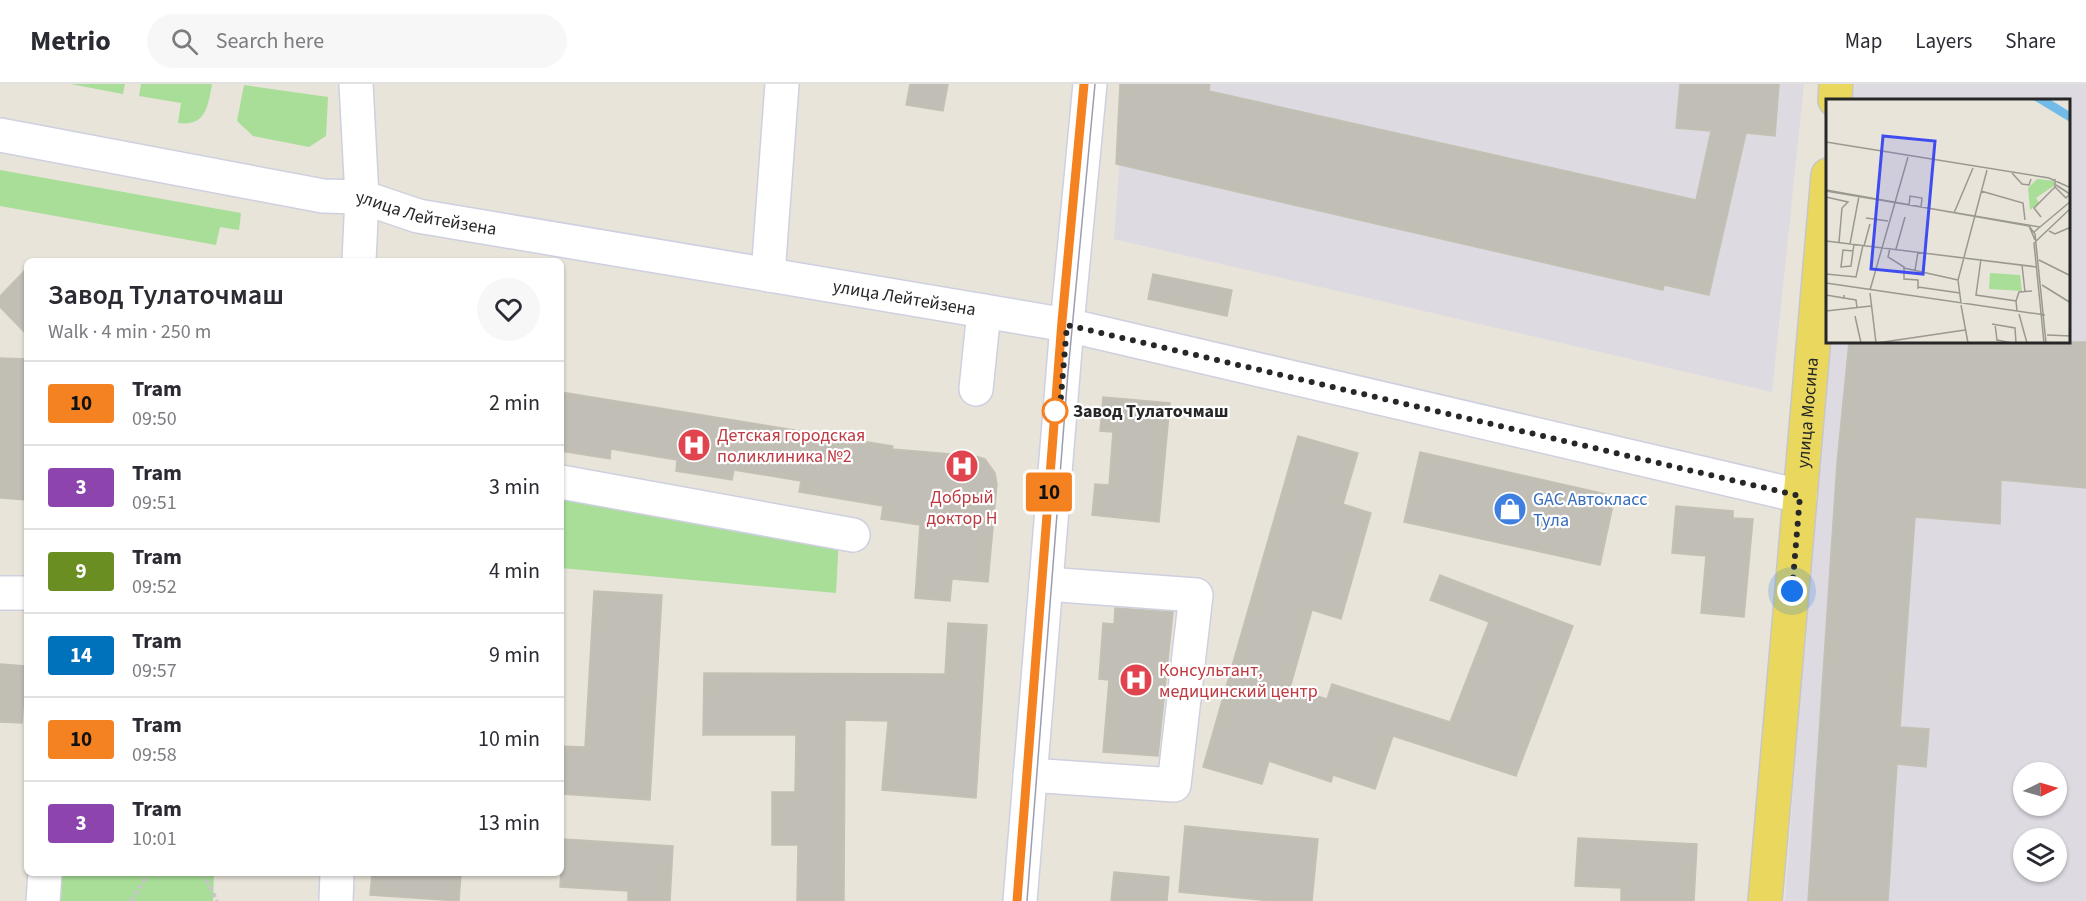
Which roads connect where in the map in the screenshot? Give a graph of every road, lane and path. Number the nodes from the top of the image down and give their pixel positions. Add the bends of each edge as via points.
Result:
1 (356, 84) edge
2 (782, 84) edge
3 (1090, 84) edge
4 (1836, 84) edge
5 (1834, 99) edge
6 (0, 135) edge
7 (362, 197) junction
8 (1826, 198) edge
9 (359, 258) edge
10 (768, 275) junction
11 (984, 311) junction
12 (1067, 325) junction
13 (976, 389) dead end
14 (564, 484) edge
15 (1800, 496) junction
16 (853, 535) dead end
17 (1046, 584) junction
18 (0, 593) edge
19 (24, 593) edge
20 (1030, 775) junction
21 (45, 876) edge
22 (147, 876) edge
23 (204, 876) edge
24 (337, 876) edge
25 (43, 901) edge
26 (131, 901) edge
27 (217, 901) edge
28 (336, 901) edge
29 (1020, 901) edge
30 (1765, 901) edge

1 - 7 street
2 - 10 street
3 - 12 street
4 - 5 main road
6 - 7 street, улица Лейтейзена via 323,196
7 - 9 street
7 - 10 street, улица Лейтейзена via 418,216
8 - 15 main road, улица Мосина
10 - 11 street, улица Лейтейзена
11 - 12 street, улица Лейтейзена
11 - 13 street
12 - 15 street, улица Лейтейзена
12 - 17 street
14 - 16 street
15 - 30 main road, улица Мосина
17 - 20 street
17 - 20 street via 1196,595 1174,785
18 - 19 street
20 - 29 street
21 - 25 street
22 - 26 path
23 - 27 path
24 - 28 street

